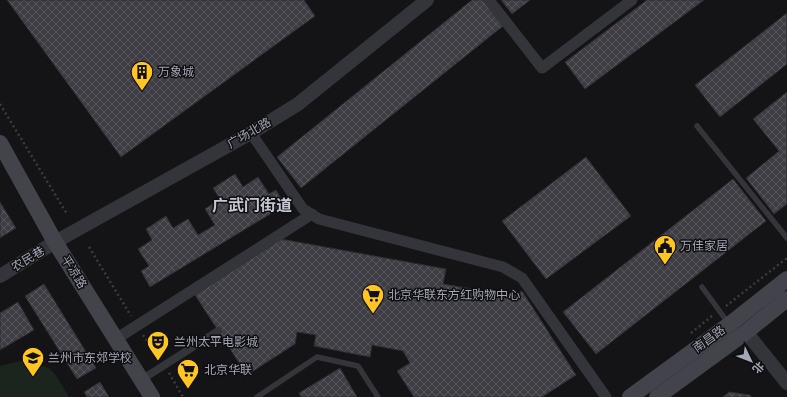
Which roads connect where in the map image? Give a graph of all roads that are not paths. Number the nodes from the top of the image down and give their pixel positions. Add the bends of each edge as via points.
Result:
1 (427, 0) edge
2 (489, 0) edge
3 (632, 0) edge
4 (697, 126) dead end
5 (251, 133) junction
6 (0, 143) edge
7 (312, 214) junction
8 (787, 238) edge
9 (55, 242) junction
10 (0, 276) edge
11 (787, 279) edge
12 (702, 287) dead end
13 (787, 299) edge
14 (730, 324) junction
15 (218, 331) dead end
16 (746, 332) junction
17 (116, 339) junction
18 (142, 380) junction
19 (787, 383) edge
20 (152, 397) edge
21 (257, 397) edge
22 (378, 397) edge
23 (606, 397) edge
24 (630, 397) edge
25 (657, 397) edge

1 - 5 street, 广场北路 via 298,104
2 - 3 street via 542,68
4 - 8 lane
5 - 7 street via 290,193 303,209
5 - 9 street, 广场北路
6 - 9 main road, 平凉路
7 - 17 street
7 - 23 street via 319,219 504,267 522,278
9 - 10 street, 农民巷
9 - 17 main road, 平凉路
11 - 14 main road, 南昌路
12 - 14 lane
13 - 16 main road, 南昌路
14 - 24 main road, 南昌路
15 - 18 street
16 - 19 street
16 - 25 main road, 南昌路
17 - 18 main road, 平凉路
18 - 20 main road, 平凉路
21 - 22 lane via 317,358 358,366

